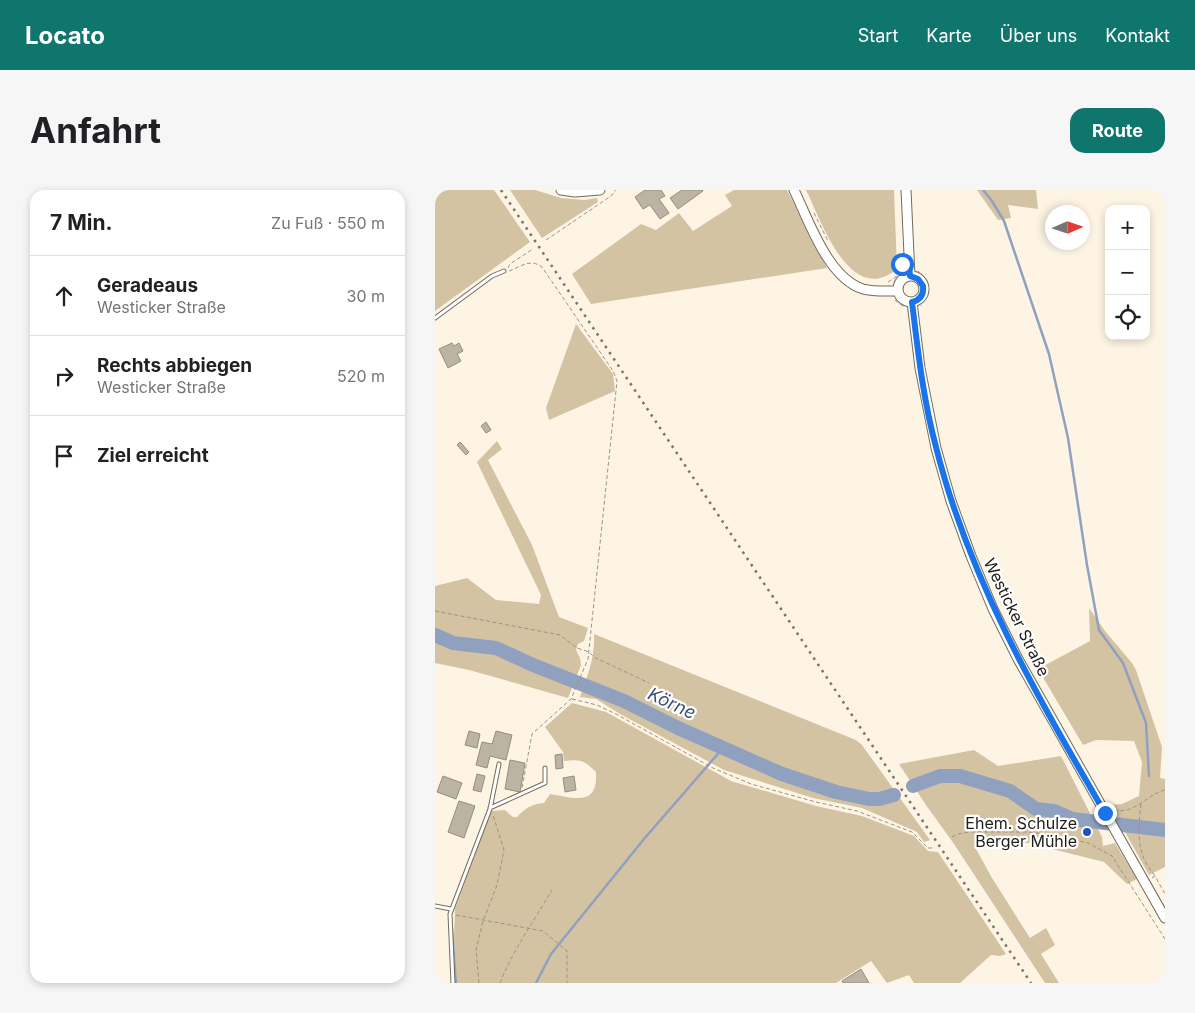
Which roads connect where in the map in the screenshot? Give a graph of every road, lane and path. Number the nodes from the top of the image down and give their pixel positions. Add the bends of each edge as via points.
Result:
1 (561, 190) edge
2 (600, 190) edge
3 (616, 190) edge
4 (794, 190) edge
5 (906, 190) edge
6 (811, 207) dead end
7 (546, 240) dead end
8 (828, 241) dead end
9 (533, 249) dead end
10 (909, 264) junction
11 (505, 271) dead end
12 (910, 276) junction
13 (886, 290) junction
14 (898, 291) junction
15 (912, 302) junction
16 (913, 314) junction
17 (435, 318) edge
18 (435, 611) edge
19 (589, 652) junction
20 (649, 683) dead end
21 (571, 699) junction
22 (499, 764) dead end
23 (545, 768) dead end
24 (1165, 790) edge
25 (521, 794) junction
26 (1141, 803) junction
27 (490, 809) junction
28 (1109, 813) junction
29 (953, 837) dead end
30 (935, 848) dead end
31 (1155, 876) junction
32 (1151, 879) dead end
33 (1138, 886) dead end
34 (1133, 889) junction
35 (552, 890) dead end
36 (1165, 894) edge
37 (435, 906) edge
38 (450, 912) junction
39 (1165, 918) edge
40 (483, 921) junction
41 (529, 929) junction
42 (1165, 939) edge
43 (453, 983) edge
44 (479, 983) edge
45 (499, 983) edge
46 (567, 983) edge

1 - 2 street
3 - 7 path
4 - 13 street via 837,272 862,288
5 - 10 street
6 - 8 path
9 - 19 path via 510,264 507,271 528,263 542,267 617,381
10 - 12 street
10 - 13 path via 902,264 899,275 885,283
10 - 16 path via 916,264 929,290 920,313
11 - 17 lane via 492,276
12 - 14 street via 902,280
12 - 15 street via 923,286 922,295
13 - 14 street
13 - 16 path via 886,297 901,304 906,314
14 - 15 street via 901,298
15 - 16 street, Westicker Straße
16 - 28 street, Westicker Straße via 936,448 971,556 1018,659
18 - 19 path via 560,635 577,648
19 - 20 path
19 - 21 path
21 - 25 path via 532,734
21 - 30 path via 597,705 713,768 751,784 857,811 912,832 927,848
22 - 27 lane
23 - 25 lane via 545,784
24 - 26 path via 1155,792
25 - 27 lane
26 - 28 path via 1126,811
26 - 31 path via 1143,856
27 - 38 lane
27 - 40 path via 505,850 497,885
28 - 39 street, Westicker Straße via 1114,829
29 - 34 path via 970,832 1026,832 1089,842 1112,856
31 - 32 path
31 - 36 path
33 - 34 path
34 - 42 path
35 - 41 path
37 - 38 lane
38 - 40 path
38 - 43 lane
40 - 41 path
40 - 44 path via 476,950
41 - 45 path via 509,959
41 - 46 path via 543,931 567,951

